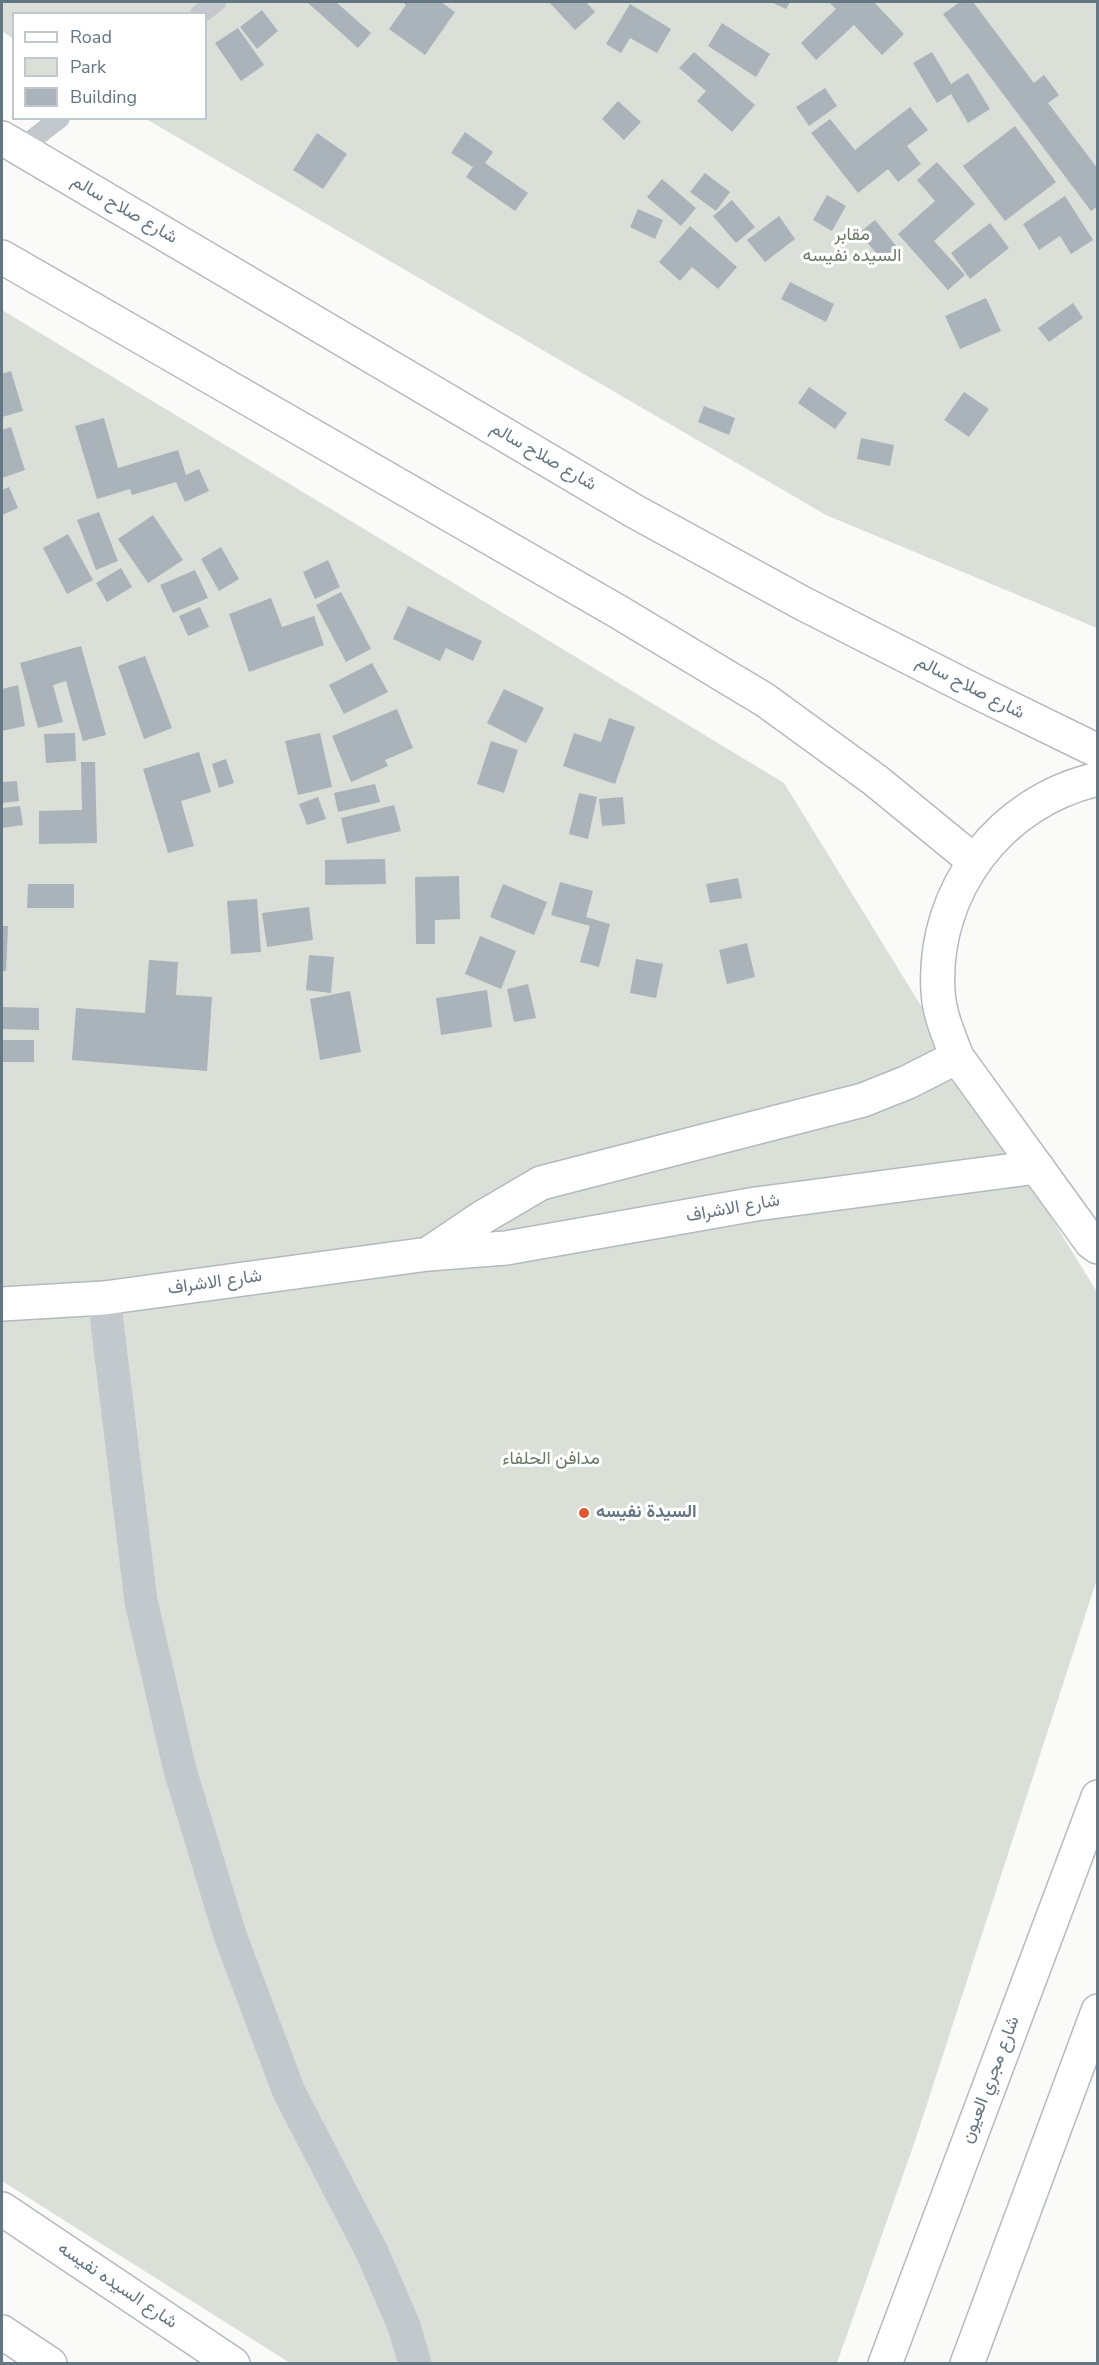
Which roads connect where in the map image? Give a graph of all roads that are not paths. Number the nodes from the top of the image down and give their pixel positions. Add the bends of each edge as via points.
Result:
1 (216, 2) edge
2 (203, 12) edge
3 (56, 120) edge
4 (11, 143) edge
5 (2, 257) edge
6 (1098, 751) edge
7 (1098, 779) edge
8 (974, 861) junction
9 (957, 1057) junction
10 (1037, 1167) junction
11 (1098, 1247) edge
12 (429, 1254) junction
13 (104, 1299) junction
14 (2, 1304) edge
15 (1098, 1797) edge
16 (1098, 2011) edge
17 (2, 2209) edge
18 (2, 2332) edge
19 (50, 2364) edge
20 (233, 2364) edge
21 (415, 2364) edge
22 (885, 2364) edge
23 (967, 2364) edge

1 - 2 lane
3 - 4 lane
4 - 6 main road, شارع صلاح سالم via 634,511 813,608
5 - 8 main road via 617,610 765,700 875,780
7 - 8 main road via 1050,795 1022,812 996,834
8 - 9 main road via 957,890 938,955 938,993 944,1025
9 - 10 main road
9 - 12 main road, شارع الاشراف via 864,1100 542,1183
10 - 11 main road
10 - 12 main road, شارع الاشراف via 756,1204 545,1243
12 - 13 main road, شارع الاشراف
13 - 14 main road, شارع الاشراف
13 - 21 street via 141,1601 180,1770 230,1935 289,2092 372,2252 408,2335
15 - 22 main road, شارع مجري العيون
16 - 23 main road
17 - 20 main road, شارع السيده نفيسه
18 - 19 main road

